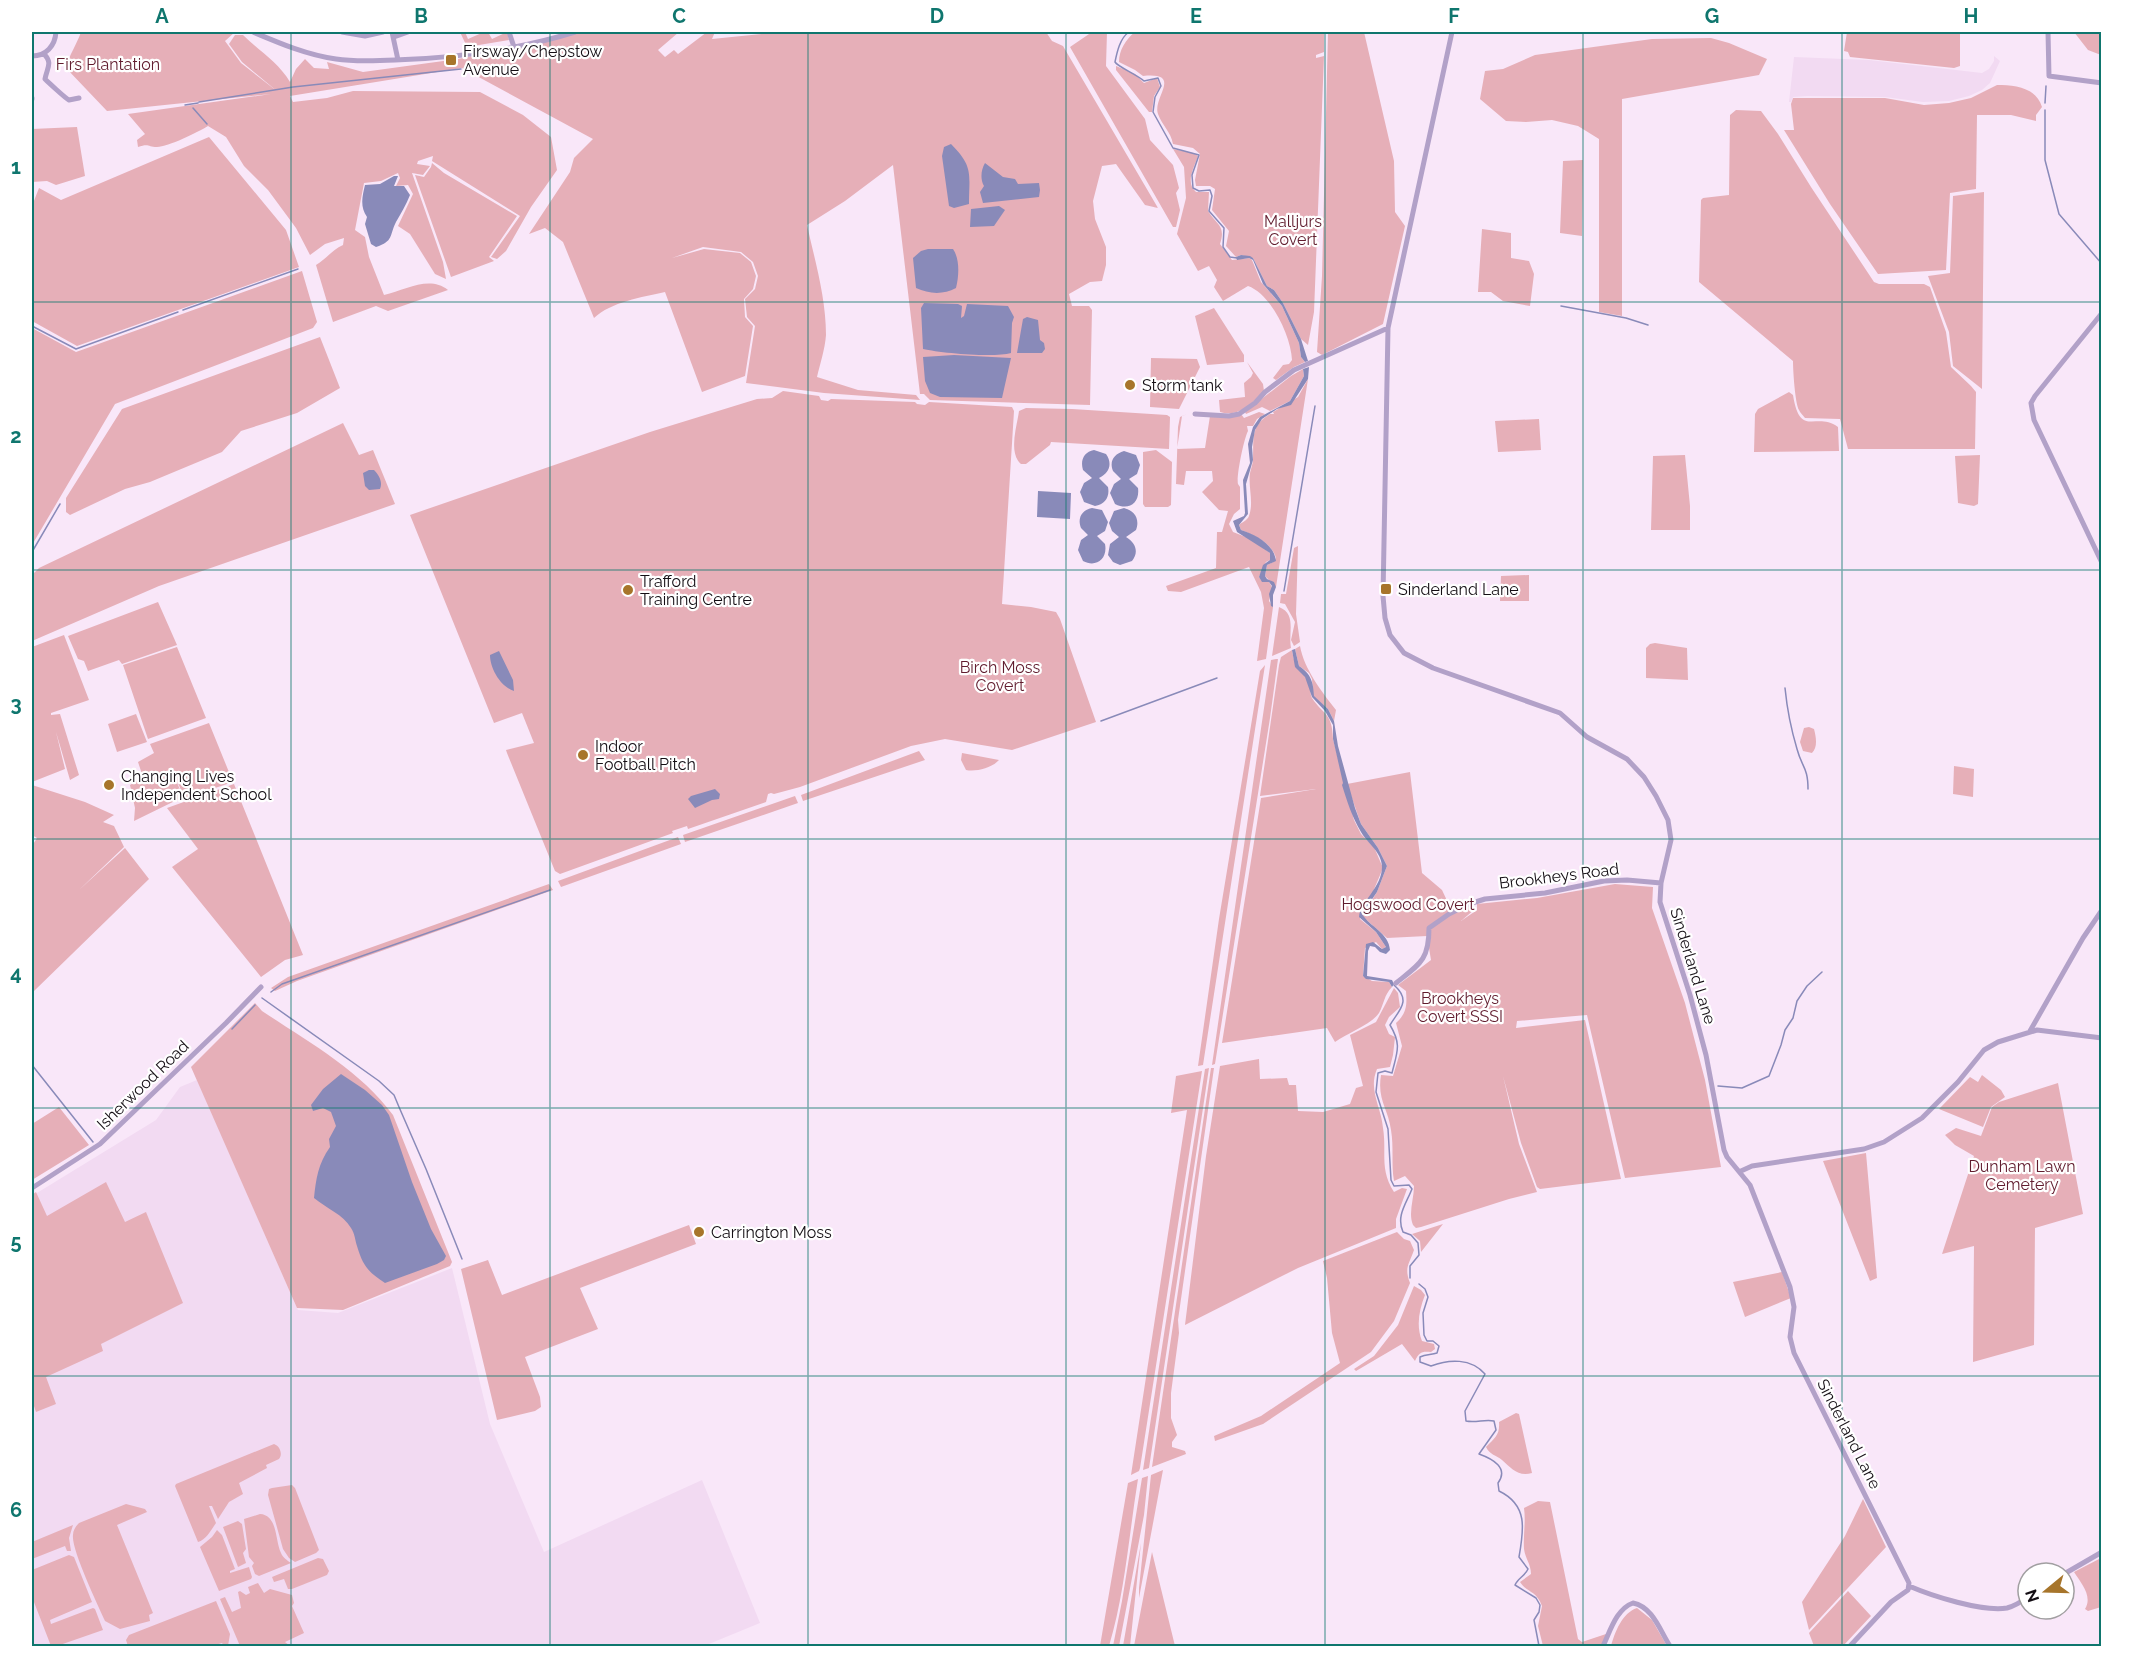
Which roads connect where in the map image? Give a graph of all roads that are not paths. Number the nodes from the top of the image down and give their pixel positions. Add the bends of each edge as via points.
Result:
1 (56, 32) edge
2 (254, 32) edge
3 (342, 32) edge
4 (383, 32) edge
5 (408, 32) edge
6 (510, 32) edge
7 (575, 32) edge
8 (1452, 32) edge
9 (2048, 32) edge
10 (393, 34) edge
11 (514, 47) junction
12 (44, 54) junction
13 (32, 56) edge
14 (398, 60) junction
15 (2102, 83) edge
16 (79, 98) dead end
17 (2102, 313) edge
18 (1388, 328) junction
19 (1195, 414) dead end
20 (2102, 563) edge
21 (1661, 883) junction
22 (2102, 910) edge
23 (1396, 983) dead end
24 (261, 987) dead end
25 (2030, 1031) junction
26 (2102, 1038) edge
27 (1741, 1171) junction
28 (32, 1188) edge
29 (2102, 1552) edge
30 (2076, 1567) edge
31 (1909, 1586) junction
32 (2016, 1604) edge
33 (1603, 1647) edge
34 (1670, 1647) edge
35 (1850, 1647) edge

1 - 12 street
2 - 14 street via 336,60
3 - 4 street via 364,36
5 - 10 street
6 - 11 street
7 - 11 street
8 - 18 street, Sinderland Lane
9 - 15 street via 2049,76
10 - 14 street
11 - 14 street
12 - 13 street
12 - 16 street via 49,60 45,79 48,83 69,100
17 - 20 street via 2031,403 2034,420
18 - 19 street via 1299,368 1239,414
18 - 21 street, Sinderland Lane via 1383,596 1390,635 1404,653 1421,663 1555,710 1587,737 1627,759 1644,777 1668,820 1670,849
21 - 23 street, Brookheys Road via 1604,881 1469,904 1430,928 1425,957
21 - 27 street, Sinderland Lane via 1662,915 1706,1055 1722,1144 1727,1157
22 - 25 street
24 - 28 street, Isherwood Road via 100,1144
25 - 26 street
25 - 27 street via 1990,1045 1922,1118 1884,1142
27 - 31 street, Sinderland Lane via 1755,1196 1793,1295 1790,1336 1794,1353
29 - 30 street
31 - 32 street via 1932,1597 1989,1608
31 - 35 street
33 - 34 street via 1616,1619 1632,1603 1656,1620

